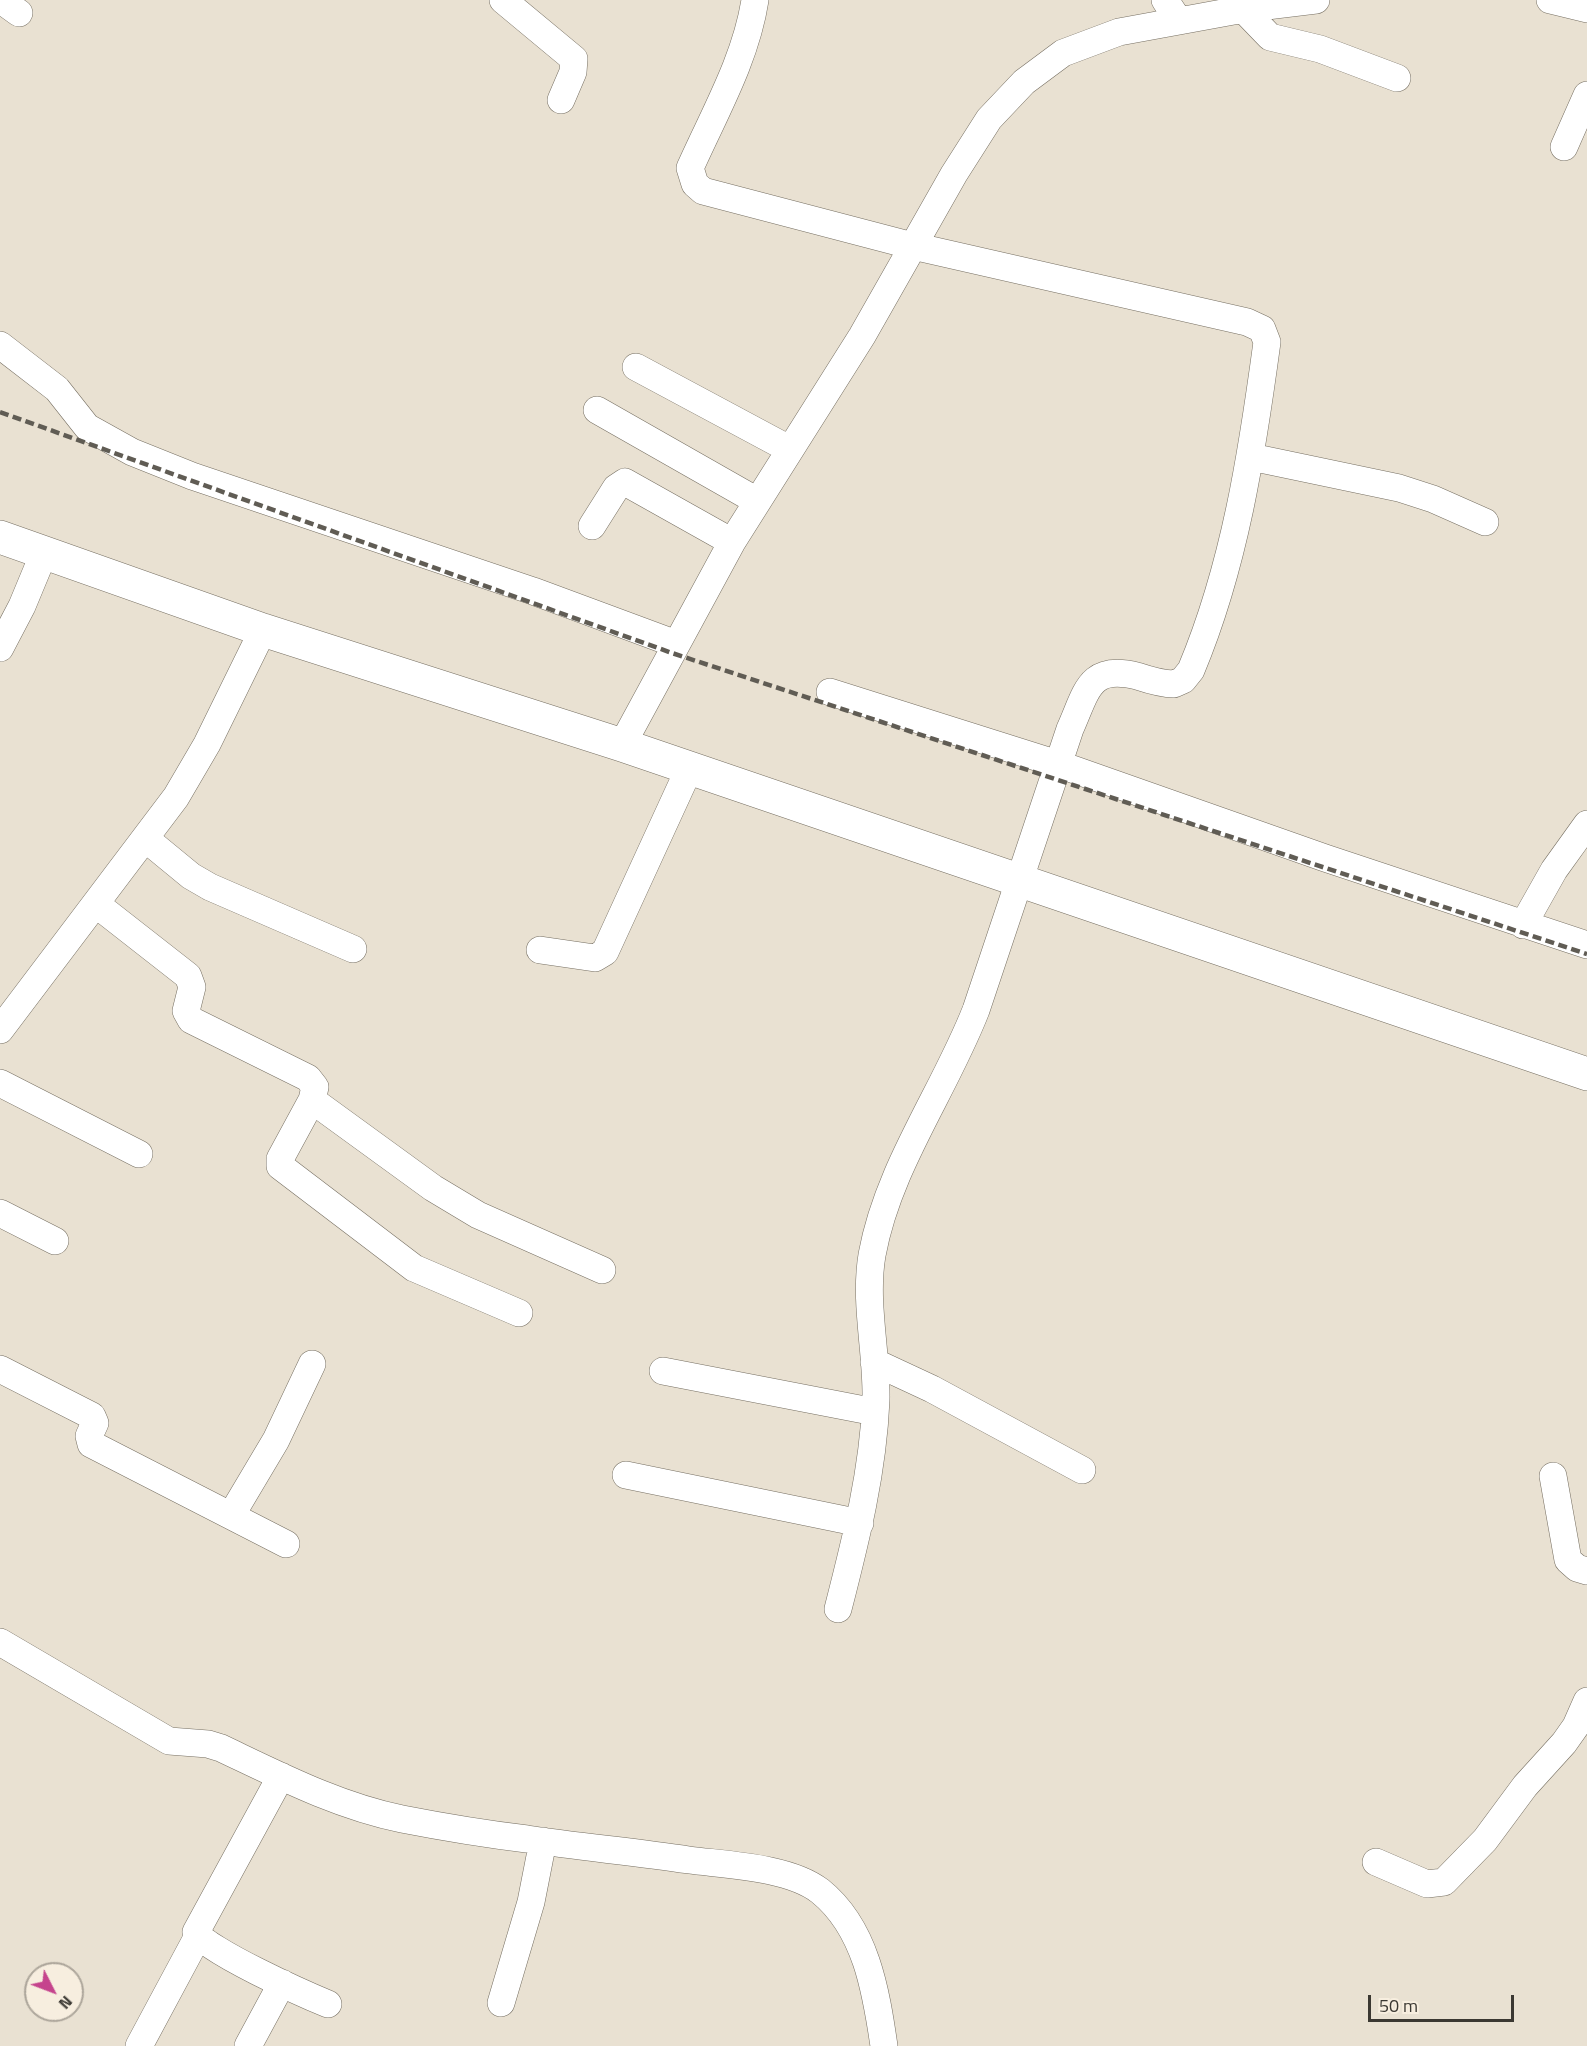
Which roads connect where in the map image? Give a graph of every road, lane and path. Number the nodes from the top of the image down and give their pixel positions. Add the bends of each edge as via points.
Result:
1 (503, 0) edge
2 (755, 0) edge
3 (1316, 0) edge
4 (1551, 0) edge
5 (1243, 9) junction
6 (1587, 9) edge
7 (1172, 10) edge
8 (1397, 78) dead end
9 (1587, 95) edge
10 (561, 100) dead end
11 (1564, 147) dead end
12 (913, 246) junction
13 (0, 345) edge
14 (636, 367) dead end
15 (597, 410) dead end
16 (789, 449) junction
17 (1251, 457) junction
18 (757, 501) junction
19 (1485, 522) dead end
20 (592, 526) dead end
21 (0, 537) edge
22 (732, 542) junction
23 (44, 554) junction
24 (263, 630) junction
25 (676, 644) junction
26 (0, 648) edge
27 (830, 692) dead end
28 (622, 745) junction
29 (1058, 764) junction
30 (689, 769) junction
31 (1587, 824) edge
32 (146, 839) junction
33 (1020, 882) junction
34 (96, 904) junction
35 (1523, 925) junction
36 (1587, 945) edge
37 (354, 949) dead end
38 (540, 950) dead end
39 (0, 1030) edge
40 (1587, 1074) edge
41 (0, 1083) edge
42 (312, 1100) junction
43 (139, 1154) dead end
44 (0, 1213) edge
45 (55, 1241) dead end
46 (602, 1270) dead end
47 (519, 1314) dead end
48 (874, 1362) junction
49 (312, 1364) dead end
50 (0, 1369) edge
51 (663, 1371) dead end
52 (875, 1412) junction
53 (1083, 1470) dead end
54 (626, 1474) dead end
55 (1553, 1476) dead end
56 (232, 1514) junction
57 (860, 1523) junction
58 (286, 1544) dead end
59 (1587, 1571) edge
60 (838, 1609) dead end
61 (0, 1642) edge
62 (1587, 1701) edge
63 (281, 1776) junction
64 (543, 1841) junction
65 (1376, 1862) dead end
66 (198, 1936) junction
67 (282, 1983) junction
68 (328, 2004) dead end
69 (501, 2004) dead end
70 (139, 2046) edge
71 (248, 2046) edge
72 (884, 2046) edge

1 - 10 street via 574,59
2 - 12 street via 741,54 690,168 695,184 703,191
3 - 5 street
4 - 6 street
5 - 7 street
5 - 8 street via 1270,37 1320,49
7 - 12 street via 1063,53 1024,81 989,119
9 - 11 street
12 - 16 street via 862,336
12 - 17 street via 1256,325 1267,342
13 - 25 street via 57,389 87,427 132,452
14 - 16 street
15 - 18 street
16 - 18 street
17 - 19 street via 1399,488
17 - 29 street via 1240,515 1191,670 1174,684 1117,671 1104,673 1095,680 1070,729
18 - 22 street
20 - 22 street via 616,488 625,482
21 - 23 highway
22 - 25 street
23 - 24 highway
23 - 26 street
24 - 28 highway
24 - 32 street via 207,744
25 - 28 street
27 - 29 street
28 - 30 highway
29 - 33 street
29 - 35 street
30 - 33 highway
30 - 38 street via 605,952 595,958
31 - 35 street via 1554,870
32 - 34 street
32 - 37 street via 190,876 210,887
33 - 40 highway
33 - 48 street via 959,1053 913,1141 880,1220 869,1295
34 - 39 street
34 - 42 street via 188,976 192,987 186,1011 191,1020 308,1078 315,1087
35 - 36 street
41 - 43 street
42 - 46 street via 433,1188 478,1215
42 - 47 street via 280,1159 280,1166 414,1268
44 - 45 street
48 - 52 street
48 - 53 street
49 - 56 street via 276,1440
50 - 56 street via 92,1416 95,1424 89,1436 91,1444
51 - 52 street
52 - 57 street via 871,1465
54 - 57 street
55 - 59 street via 1568,1560
56 - 58 street
57 - 60 street
61 - 63 street via 169,1741 208,1744
62 - 65 street via 1564,1743 1525,1786 1485,1840 1444,1882 1427,1884
63 - 64 street via 366,1810
63 - 66 street via 198,1926
64 - 69 street via 531,1902
64 - 72 street via 747,1867 807,1883 828,1898 863,1952 873,1982
66 - 67 street
66 - 70 street
67 - 68 street
67 - 71 street

